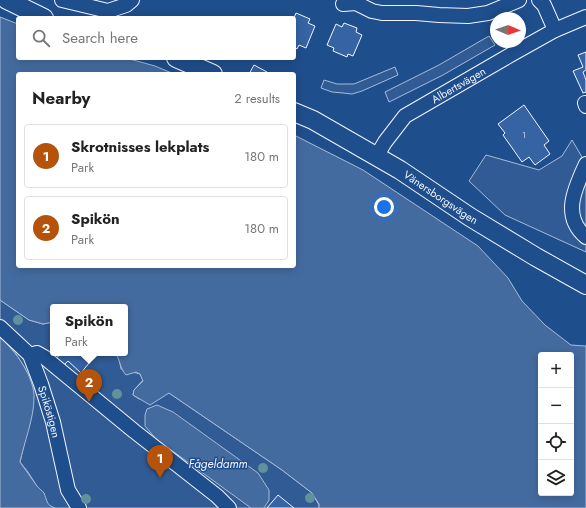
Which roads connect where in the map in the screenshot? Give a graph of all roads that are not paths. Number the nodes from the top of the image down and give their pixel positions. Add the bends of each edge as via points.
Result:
1 (7, 0) edge
2 (62, 0) edge
3 (132, 0) edge
4 (519, 0) edge
5 (539, 0) edge
6 (343, 4) dead end
7 (40, 16) edge
8 (586, 17) edge
9 (555, 30) junction
10 (181, 60) edge
11 (208, 72) edge
12 (296, 113) edge
13 (376, 157) junction
14 (586, 164) edge
15 (586, 237) edge
16 (586, 285) edge
17 (0, 327) edge
18 (30, 355) junction
19 (79, 508) edge
20 (229, 508) edge

1 - 7 main road
2 - 3 street via 108,11 126,5
4 - 6 street via 488,12 468,16 382,13 356,4
5 - 9 street via 544,5
8 - 9 street, Albertsvägen
9 - 13 street, Albertsvägen via 405,116
10 - 11 main road
12 - 13 main road, Vänersborgsvägen
13 - 16 main road, Vänersborgsvägen via 470,217
14 - 15 street via 571,204 574,221
17 - 18 street, Spiköstigen
18 - 19 street, Spiköstigen via 53,422 68,490
18 - 20 street via 37,353 44,357

